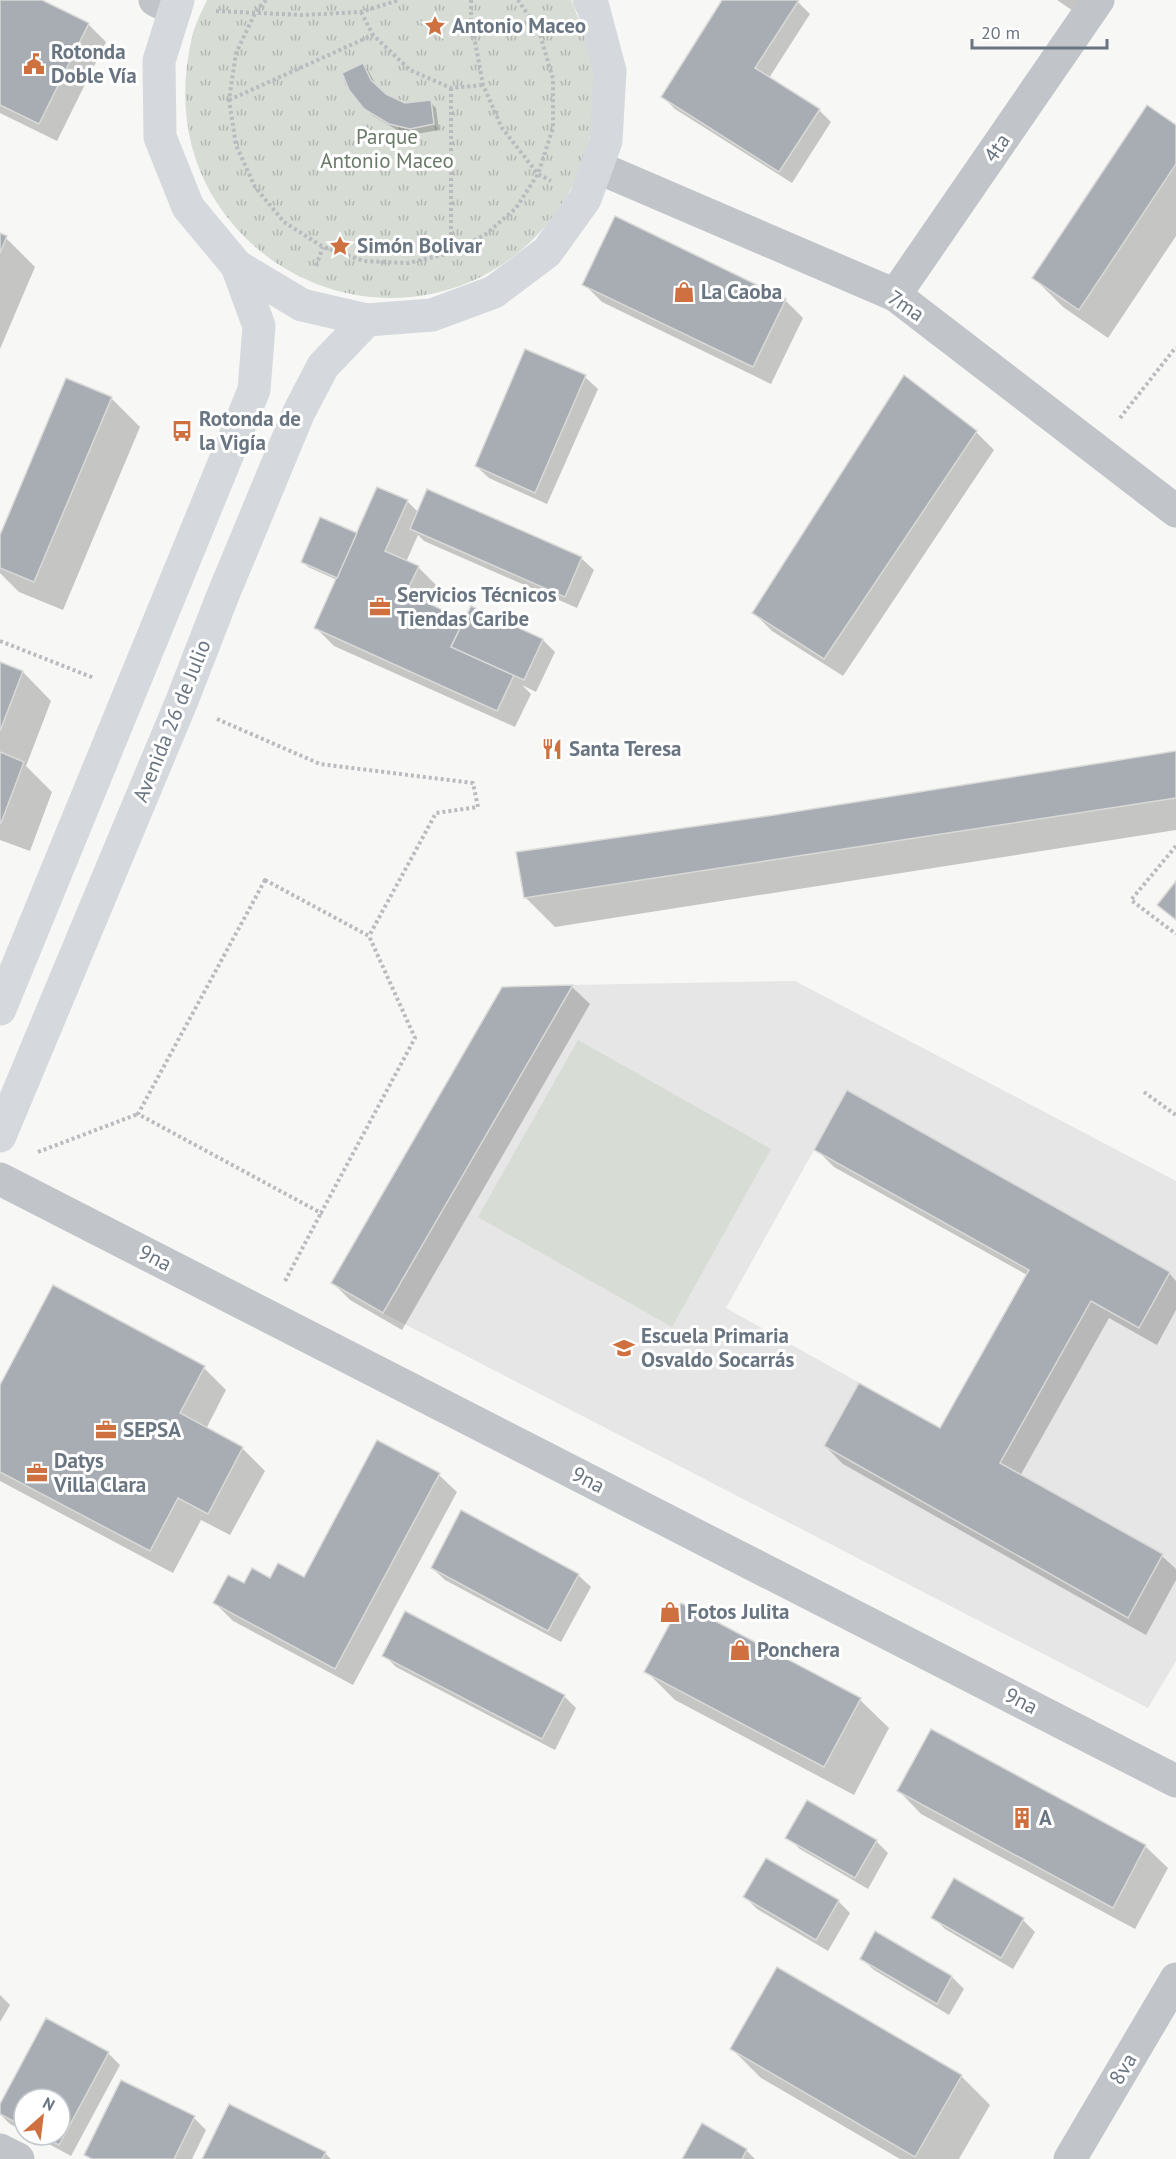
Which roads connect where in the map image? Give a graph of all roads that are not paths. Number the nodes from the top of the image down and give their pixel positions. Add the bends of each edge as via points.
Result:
1 (589, 0) edge
2 (1098, 0) edge
3 (169, 3) edge
4 (597, 166) junction
5 (237, 266) junction
6 (895, 296) junction
7 (367, 320) junction
8 (1176, 511) edge
9 (0, 1009) edge
10 (0, 1136) edge
11 (0, 1179) edge
12 (1176, 1781) edge
13 (1176, 1979) edge
14 (0, 2150) edge
15 (18, 2159) edge
16 (1070, 2159) edge

1 - 4 main road via 610,71 606,141
2 - 6 street, 4ta
3 - 5 main road via 159,61 160,137 188,207
4 - 6 street, 7ma
4 - 7 main road via 585,199 547,252 494,292 432,315
5 - 7 main road via 302,305
5 - 9 main road via 259,326 254,390
6 - 8 street, 7ma
7 - 10 main road, Avenida 26 de Julio via 323,366 299,412
11 - 12 street, 9na
13 - 16 street, 8va
14 - 15 street

